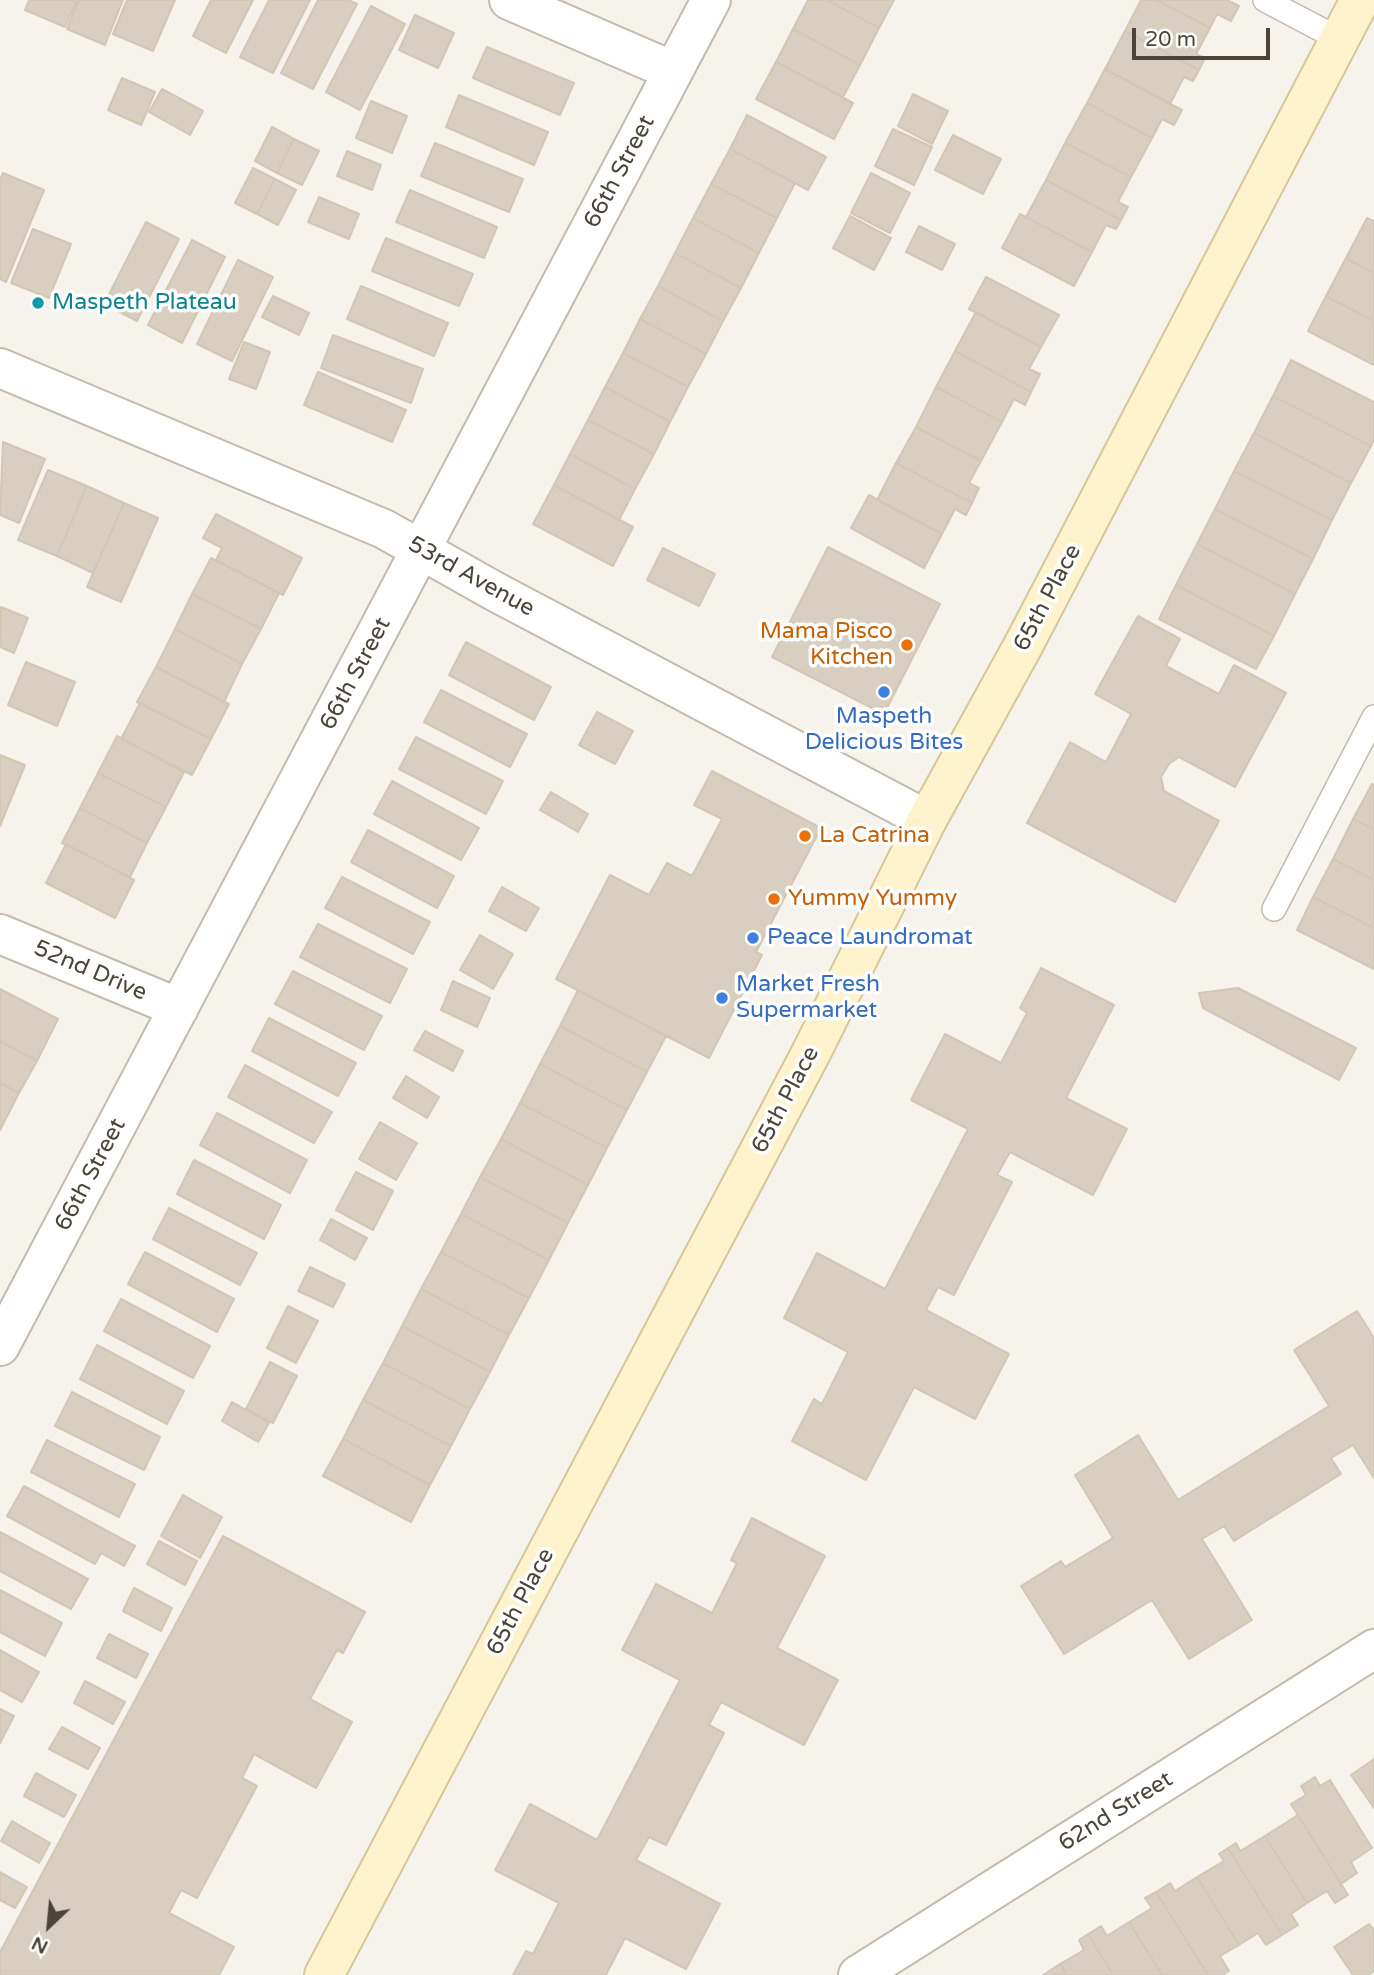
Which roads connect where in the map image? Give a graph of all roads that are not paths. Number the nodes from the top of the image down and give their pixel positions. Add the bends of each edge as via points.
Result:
1 (509, 0) edge
2 (711, 0) edge
3 (1265, 0) edge
4 (1360, 0) edge
5 (1339, 39) junction
6 (673, 71) junction
7 (0, 368) edge
8 (422, 551) junction
9 (1374, 717) edge
10 (928, 820) junction
11 (1274, 909) dead end
12 (0, 934) edge
13 (179, 1008) junction
14 (0, 1346) edge
15 (1374, 1649) edge
16 (324, 1975) edge
17 (858, 1975) edge

1 - 6 street
2 - 6 street, 66th Street
3 - 5 lane
4 - 5 street, 65th Place
5 - 10 street, 65th Place
6 - 8 street, 66th Street
7 - 8 street, 53rd Avenue via 348,512
8 - 10 street, 53rd Avenue
8 - 13 street, 66th Street
9 - 11 lane
10 - 16 street, 65th Place via 811,1053
12 - 13 street, 52nd Drive
13 - 14 street, 66th Street
15 - 17 street, 62nd Street

